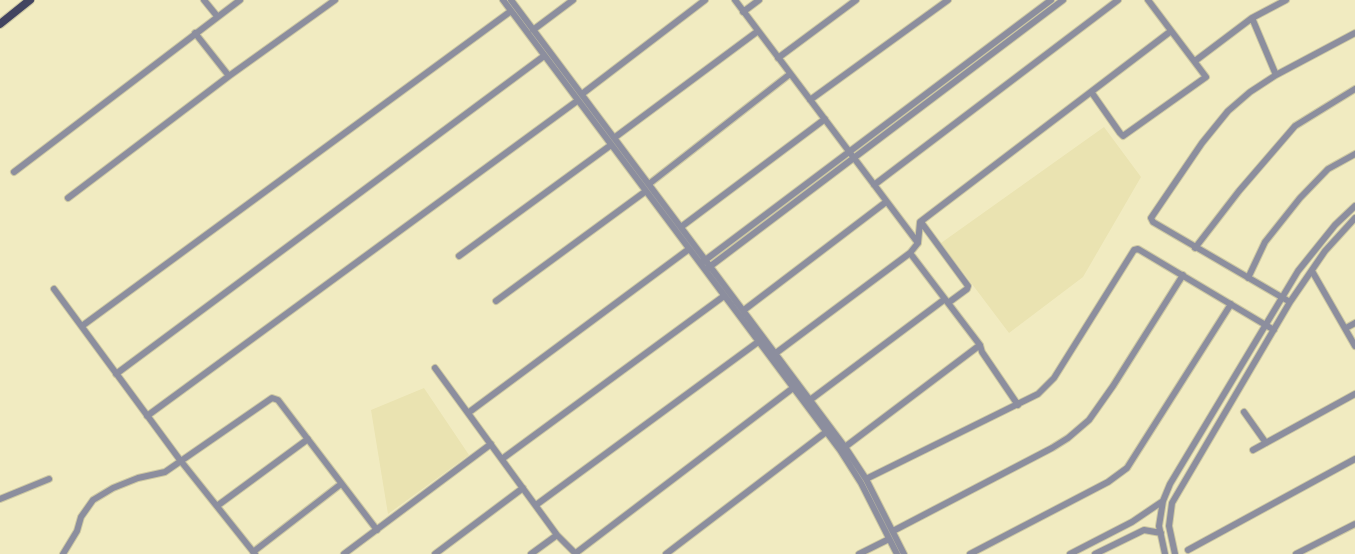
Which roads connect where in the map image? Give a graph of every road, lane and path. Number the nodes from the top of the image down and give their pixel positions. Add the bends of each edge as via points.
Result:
1 (30, 0) edge
2 (204, 0) edge
3 (240, 0) edge
4 (335, 0) edge
5 (503, 0) edge
6 (511, 0) edge
7 (573, 0) edge
8 (705, 0) edge
9 (735, 0) edge
10 (759, 0) edge
11 (856, 0) edge
12 (948, 0) edge
13 (1052, 0) edge
14 (1063, 0) edge
15 (1118, 0) edge
16 (1148, 0) edge
17 (1286, 0) edge
18 (510, 11) junction
19 (743, 12) junction
20 (217, 16) junction
21 (1252, 18) junction
22 (0, 24) edge
23 (533, 30) junction
24 (1171, 30) junction
25 (758, 31) junction
26 (195, 33) junction
27 (1355, 33) edge
28 (544, 56) junction
29 (778, 58) junction
30 (1195, 62) junction
31 (790, 74) junction
32 (1276, 75) junction
33 (229, 76) junction
34 (1355, 90) edge
35 (1092, 93) junction
36 (582, 94) junction
37 (577, 100) junction
38 (810, 100) junction
39 (825, 119) junction
40 (614, 138) junction
41 (611, 146) junction
42 (1355, 154) edge
43 (851, 155) junction
44 (15, 172) dead end
45 (874, 185) junction
46 (647, 187) junction
47 (68, 198) dead end
48 (886, 202) junction
49 (1355, 206) edge
50 (1355, 218) edge
51 (920, 222) junction
52 (681, 226) junction
53 (918, 243) junction
54 (1195, 248) junction
55 (689, 249) junction
56 (910, 253) junction
57 (459, 256) dead end
58 (705, 265) junction
59 (1312, 271) junction
60 (1183, 275) junction
61 (1248, 278) junction
62 (54, 289) dead end
63 (724, 296) junction
64 (1282, 298) junction
65 (496, 301) dead end
66 (947, 301) junction
67 (1290, 302) junction
68 (1231, 304) junction
69 (744, 310) junction
70 (1355, 323) edge
71 (1266, 325) junction
72 (82, 326) junction
73 (1346, 328) junction
74 (1274, 330) junction
75 (758, 342) junction
76 (980, 345) junction
77 (1355, 346) edge
78 (776, 353) junction
79 (435, 368) dead end
80 (116, 374) junction
81 (793, 388) junction
82 (1355, 394) edge
83 (810, 399) junction
84 (1018, 405) junction
85 (1244, 412) dead end
86 (468, 413) junction
87 (147, 416) junction
88 (826, 432) junction
89 (308, 439) junction
90 (1266, 443) junction
91 (491, 444) junction
92 (845, 447) junction
93 (1253, 450) dead end
94 (502, 459) junction
95 (1355, 459) edge
96 (180, 460) junction
97 (857, 471) junction
98 (49, 479) dead end
99 (866, 479) junction
100 (341, 484) junction
101 (523, 488) junction
102 (0, 499) edge
103 (1163, 501) junction
104 (536, 505) junction
105 (217, 506) junction
106 (1355, 524) edge
107 (377, 530) junction
108 (893, 531) junction
109 (1161, 533) junction
110 (557, 535) junction
111 (889, 539) junction
112 (1188, 550) dead end
113 (1174, 552) edge
114 (254, 553) edge
115 (63, 554) edge
116 (344, 554) edge
117 (435, 554) edge
118 (531, 554) edge
119 (576, 554) edge
120 (666, 554) edge
121 (859, 554) edge
122 (897, 554) edge
123 (904, 554) edge
124 (970, 554) edge
125 (1070, 554) edge
126 (1095, 554) edge
127 (1164, 554) edge
128 (1296, 554) edge

1 - 22 main road
2 - 20 street
3 - 20 street
4 - 33 street
5 - 18 street
6 - 23 street
7 - 23 street
8 - 36 street
9 - 19 street
10 - 19 street
11 - 29 street
12 - 38 street
13 - 43 street
14 - 43 street
15 - 45 street
16 - 24 street
17 - 21 street
18 - 28 street
18 - 72 street
19 - 25 street
20 - 26 street
21 - 30 street
21 - 32 street
23 - 36 street
24 - 30 street
24 - 35 street
25 - 29 street
25 - 40 street
26 - 33 street
26 - 44 street
27 - 32 street
28 - 37 street
28 - 80 street
29 - 31 street
30 - 35 street via 1206,76 1204,80 1123,136
31 - 38 street
31 - 46 street
32 - 54 street via 1228,111 1151,218
33 - 47 street
34 - 54 street via 1295,126
35 - 51 street
36 - 40 street
37 - 41 street
37 - 87 street
38 - 39 street
39 - 43 street
39 - 52 street
40 - 46 street
41 - 46 street
41 - 57 street
42 - 61 street via 1328,169 1300,198 1265,242
43 - 45 street
43 - 58 street
45 - 48 street
46 - 52 street
46 - 55 street
46 - 65 street
48 - 53 street
48 - 69 street
49 - 64 street via 1304,263
50 - 59 street
51 - 53 street
51 - 66 street via 968,286
52 - 58 street
53 - 56 street
54 - 61 street
55 - 58 street
55 - 86 street
56 - 66 street
56 - 78 street
58 - 63 street
58 - 69 street
59 - 67 street
59 - 73 street
60 - 68 street
60 - 84 street via 1134,250 1054,378 1038,394
60 - 108 street via 1089,420 1052,448
61 - 64 street
62 - 72 street
63 - 75 street
63 - 94 street
64 - 67 street
64 - 71 street
66 - 76 street
66 - 83 street
67 - 74 street
68 - 71 street
68 - 124 street via 1127,468 1108,482
69 - 78 street
70 - 73 street
71 - 74 street
71 - 103 street
72 - 80 street
73 - 77 street
74 - 113 street via 1172,503 1169,526
75 - 81 street
75 - 104 street
76 - 84 street
76 - 92 street
78 - 83 street
79 - 86 street
80 - 87 street
81 - 88 street
81 - 119 street
82 - 90 street
83 - 92 street
84 - 99 street
85 - 90 street
86 - 91 street
87 - 96 street
88 - 97 street
88 - 120 street
89 - 96 street via 278,400 272,398
89 - 100 street
89 - 105 street
90 - 93 street
91 - 94 street
91 - 107 street
92 - 97 street
94 - 101 street
95 - 112 street
96 - 105 street
96 - 115 street via 165,472 138,478 93,500
97 - 99 street
97 - 111 street
98 - 102 street
99 - 108 street
100 - 107 street
100 - 114 street
101 - 104 street
101 - 117 street
103 - 109 street
103 - 125 street
104 - 110 street
105 - 114 street
106 - 128 street
107 - 116 street
108 - 123 street
109 - 126 street via 1144,530
109 - 127 street
110 - 118 street
110 - 119 street
111 - 121 street
111 - 122 street
113 - 127 street

